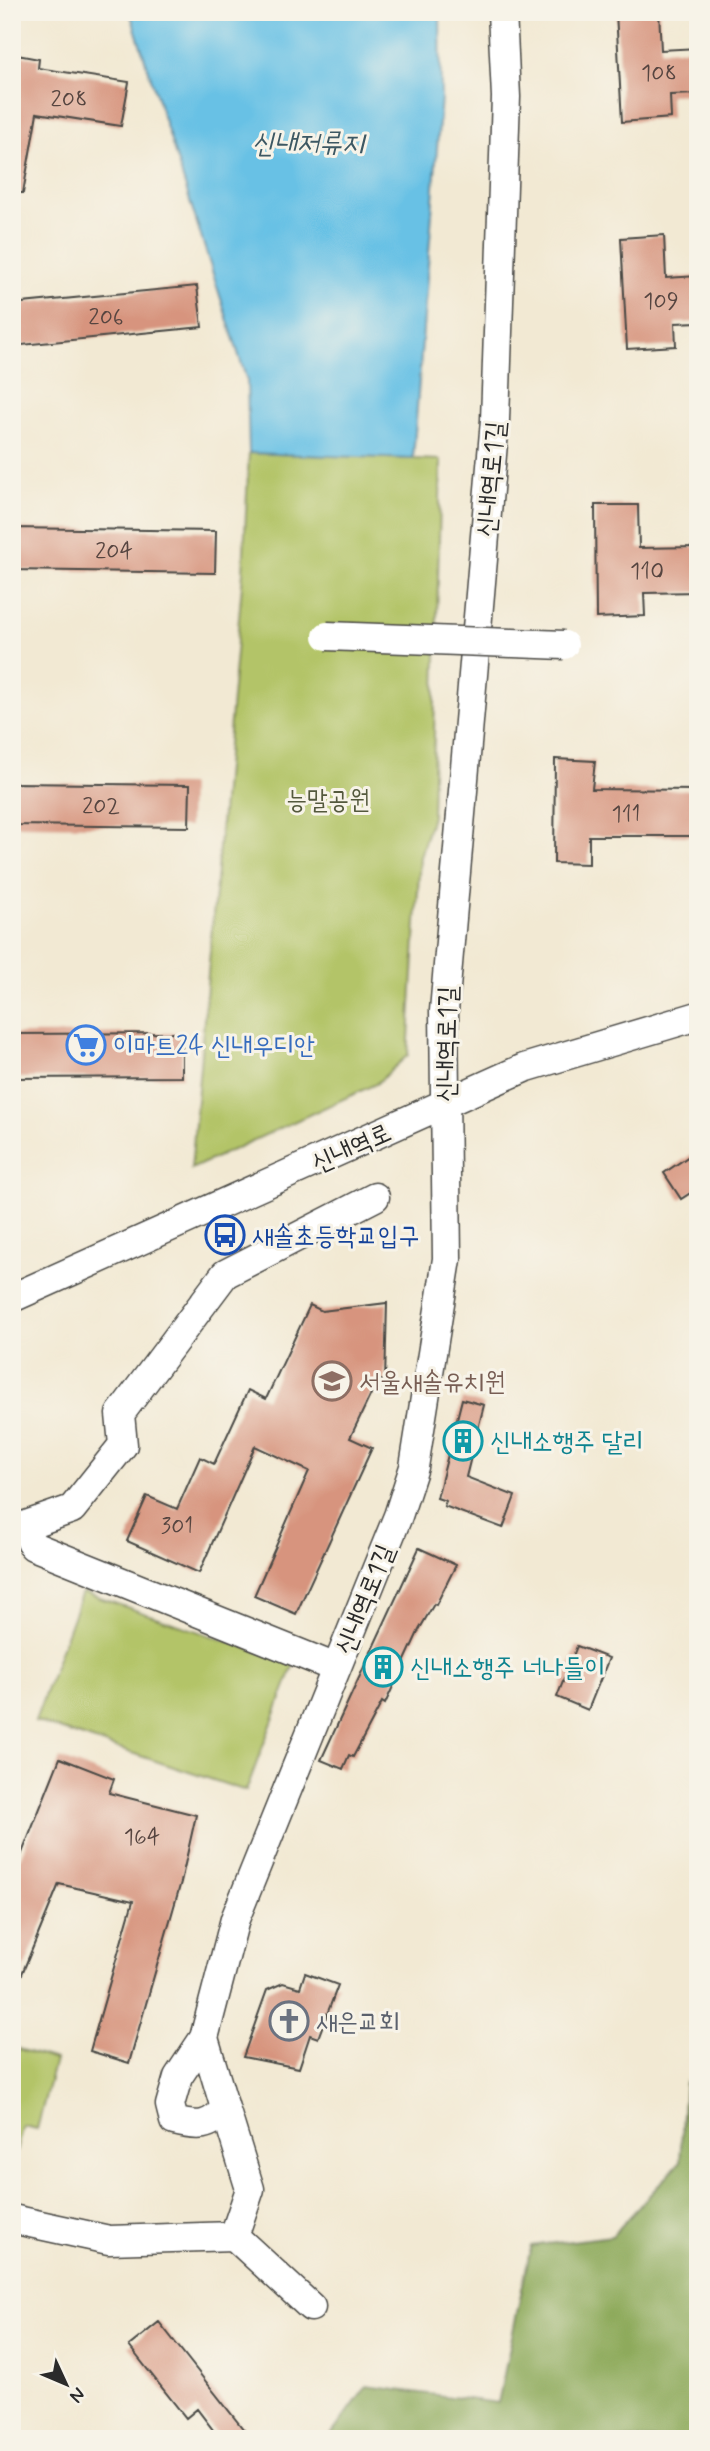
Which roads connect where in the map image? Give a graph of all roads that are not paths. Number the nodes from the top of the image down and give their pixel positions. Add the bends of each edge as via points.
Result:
1 (502, 12) edge
2 (327, 636) dead end
3 (564, 645) dead end
4 (698, 1016) edge
5 (445, 1105) junction
6 (375, 1197) dead end
7 (12, 1298) edge
8 (18, 1528) edge
9 (336, 1668) junction
10 (204, 2038) junction
11 (225, 2108) junction
12 (12, 2219) edge
13 (234, 2236) junction
14 (311, 2307) dead end

1 - 5 street, 신내역로1길 via 506,97 495,420 444,1012
2 - 3 street, bridge
4 - 5 street, 신내역로 via 524,1069
5 - 7 street, 신내역로
5 - 9 street, 신내역로1길 via 447,1259 414,1467
6 - 8 street via 225,1274 120,1414 124,1445 72,1509
8 - 9 street via 33,1546
9 - 10 street, 신내역로1길 via 235,1919
10 - 11 street
10 - 11 street, 신내역로1길 via 178,2077 170,2105 174,2121 197,2127 216,2121
11 - 13 street via 250,2189
12 - 13 street via 109,2239
13 - 14 street

